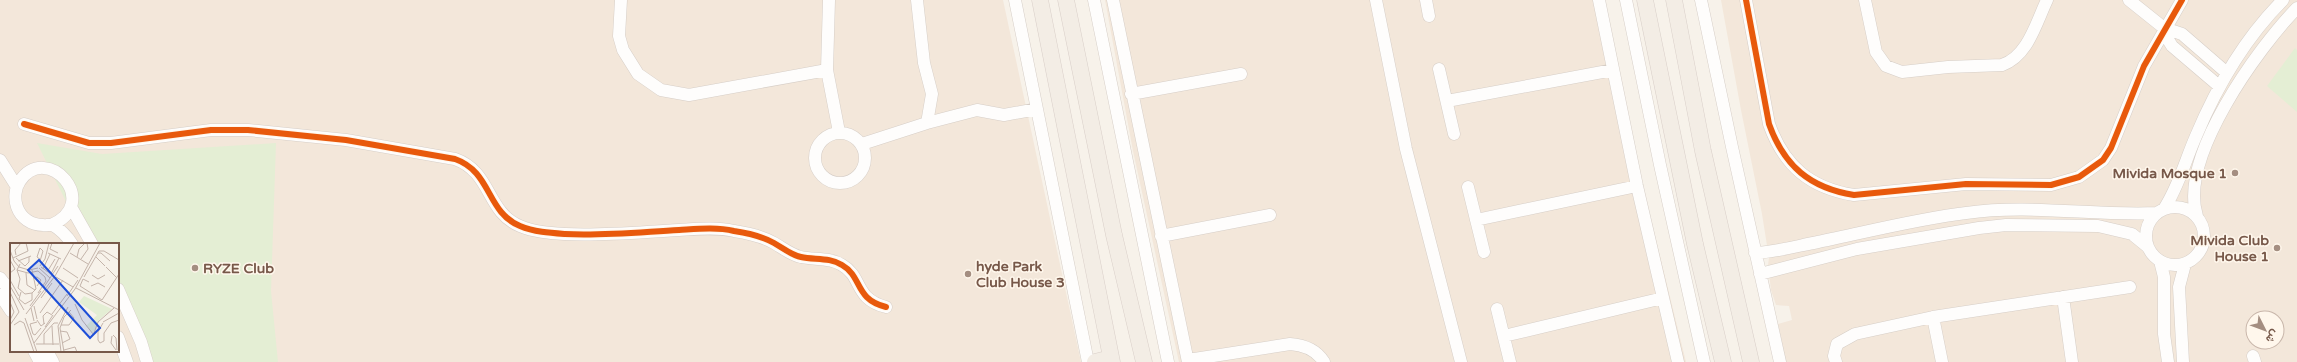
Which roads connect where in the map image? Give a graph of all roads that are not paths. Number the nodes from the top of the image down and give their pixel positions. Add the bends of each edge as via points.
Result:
1 (621, 0) edge
2 (829, 0) edge
3 (917, 0) edge
4 (1015, 0) edge
5 (1040, 0) edge
6 (1066, 0) edge
7 (1094, 0) edge
8 (1113, 0) edge
9 (1376, 0) edge
10 (1426, 0) edge
11 (1599, 0) edge
12 (1626, 0) edge
13 (1645, 0) edge
14 (1674, 0) edge
15 (1701, 0) edge
16 (1746, 0) edge
17 (1865, 0) edge
18 (2047, 0) edge
19 (2129, 0) edge
20 (2182, 0) edge
21 (2283, 0) edge
22 (2297, 8) edge
23 (1429, 16) dead end
24 (2164, 28) junction
25 (1439, 69) dead end
26 (827, 70) junction
27 (1613, 70) junction
28 (2227, 73) junction
29 (1241, 74) dead end
30 (2219, 86) junction
31 (1131, 94) junction
32 (1447, 101) junction
33 (1037, 109) junction
34 (927, 123) junction
35 (24, 124) dead end
36 (839, 132) junction
37 (1454, 134) dead end
38 (862, 144) junction
39 (0, 160) edge
40 (1637, 186) junction
41 (17, 187) junction
42 (1468, 187) dead end
43 (71, 207) junction
44 (2161, 211) junction
45 (1270, 215) dead end
46 (2196, 216) junction
47 (1476, 220) junction
48 (51, 225) junction
49 (1161, 236) junction
50 (71, 243) edge
51 (91, 243) edge
52 (2148, 246) junction
53 (1484, 252) dead end
54 (1755, 253) junction
55 (2160, 261) junction
56 (2185, 264) junction
57 (1760, 274) junction
58 (0, 278) edge
59 (2130, 287) dead end
60 (119, 290) edge
61 (10, 291) edge
62 (0, 295) edge
63 (2063, 297) junction
64 (1663, 298) junction
65 (886, 307) dead end
66 (1497, 309) dead end
67 (10, 310) edge
68 (1933, 317) junction
69 (1504, 336) junction
70 (119, 340) edge
71 (35, 352) edge
72 (48, 352) edge
73 (1111, 360) edge
74 (1188, 361) edge
75 (40, 362) edge
76 (53, 362) edge
77 (127, 362) edge
78 (147, 362) edge
79 (1088, 362) edge
80 (1095, 362) edge
81 (1144, 362) edge
82 (1168, 362) edge
83 (1324, 362) edge
84 (1461, 362) edge
85 (1510, 362) edge
86 (1678, 362) edge
87 (1704, 362) edge
88 (1723, 362) edge
89 (1751, 362) edge
90 (1780, 362) edge
91 (1836, 362) edge
92 (1942, 362) edge
93 (2072, 362) edge
94 (2168, 362) edge
95 (2183, 362) edge

1 - 26 street via 620,36 623,50 638,74 661,90 689,95
2 - 26 street
3 - 34 street via 923,57 932,94
4 - 33 street
5 - 73 main road
6 - 81 main road via 1114,235
7 - 82 street
8 - 31 street
9 - 84 street via 1406,149
10 - 23 street
11 - 27 street
12 - 87 street
13 - 88 main road via 1693,236
14 - 89 main road via 1703,151
15 - 54 street
16 - 24 street via 1769,124 1775,140 1794,168 1807,178 1822,187 1854,195 1966,184 2051,185 2079,178 2103,160 2111,148 2135,85
17 - 18 street via 1880,60 1894,70 1902,72 1948,66 2002,65 2009,62 2016,58 2025,46
19 - 24 street
20 - 24 street
21 - 28 street via 2255,31
22 - 46 street via 2252,62 2215,126 2200,164 2193,192
24 - 28 street via 2182,34
24 - 30 street via 2166,38 2172,46
25 - 32 street
26 - 36 street
27 - 32 street
27 - 40 street
28 - 30 street
29 - 31 street
30 - 44 street via 2194,140 2177,187
31 - 49 street
32 - 37 street
33 - 34 street via 1004,115 977,110
33 - 79 street
34 - 38 street
35 - 65 street via 89,143 111,143 211,130 248,130 346,140 455,159 468,165 479,175 496,206 508,219 520,226 541,231 577,234 712,228 739,232 765,239 800,257 841,264 852,275 863,295 874,303
36 - 38 street via 856,137
36 - 38 street via 823,139 815,155 815,164 825,178 842,183 858,176 866,161
39 - 41 street
40 - 47 street
40 - 64 street
41 - 43 street via 30,172 43,168 57,171 70,186
41 - 48 street via 15,201 20,214 37,225
42 - 47 street
43 - 48 street via 63,218
43 - 51 street
44 - 46 street via 2178,207
44 - 52 street via 2147,228
44 - 54 street via 2125,215 2017,210 1966,212 1781,250
45 - 49 street
46 - 56 street via 2203,228 2203,245 2196,256
47 - 53 street
48 - 50 street via 62,232
49 - 74 street
52 - 55 street via 2152,255
52 - 57 street via 2132,234 2098,226 2006,225 1857,249
54 - 57 street
55 - 56 street via 2176,266
55 - 94 street via 2164,277 2164,334
56 - 95 street via 2179,287
57 - 90 street
58 - 61 street
59 - 63 street
60 - 78 street
62 - 67 street
63 - 68 street
63 - 93 street
64 - 69 street
64 - 86 street
66 - 69 street
68 - 91 street via 1843,338 1834,350
68 - 92 street
69 - 85 street
70 - 77 street
71 - 75 street
72 - 76 street
73 - 80 main road
74 - 83 street via 1290,344 1305,346

